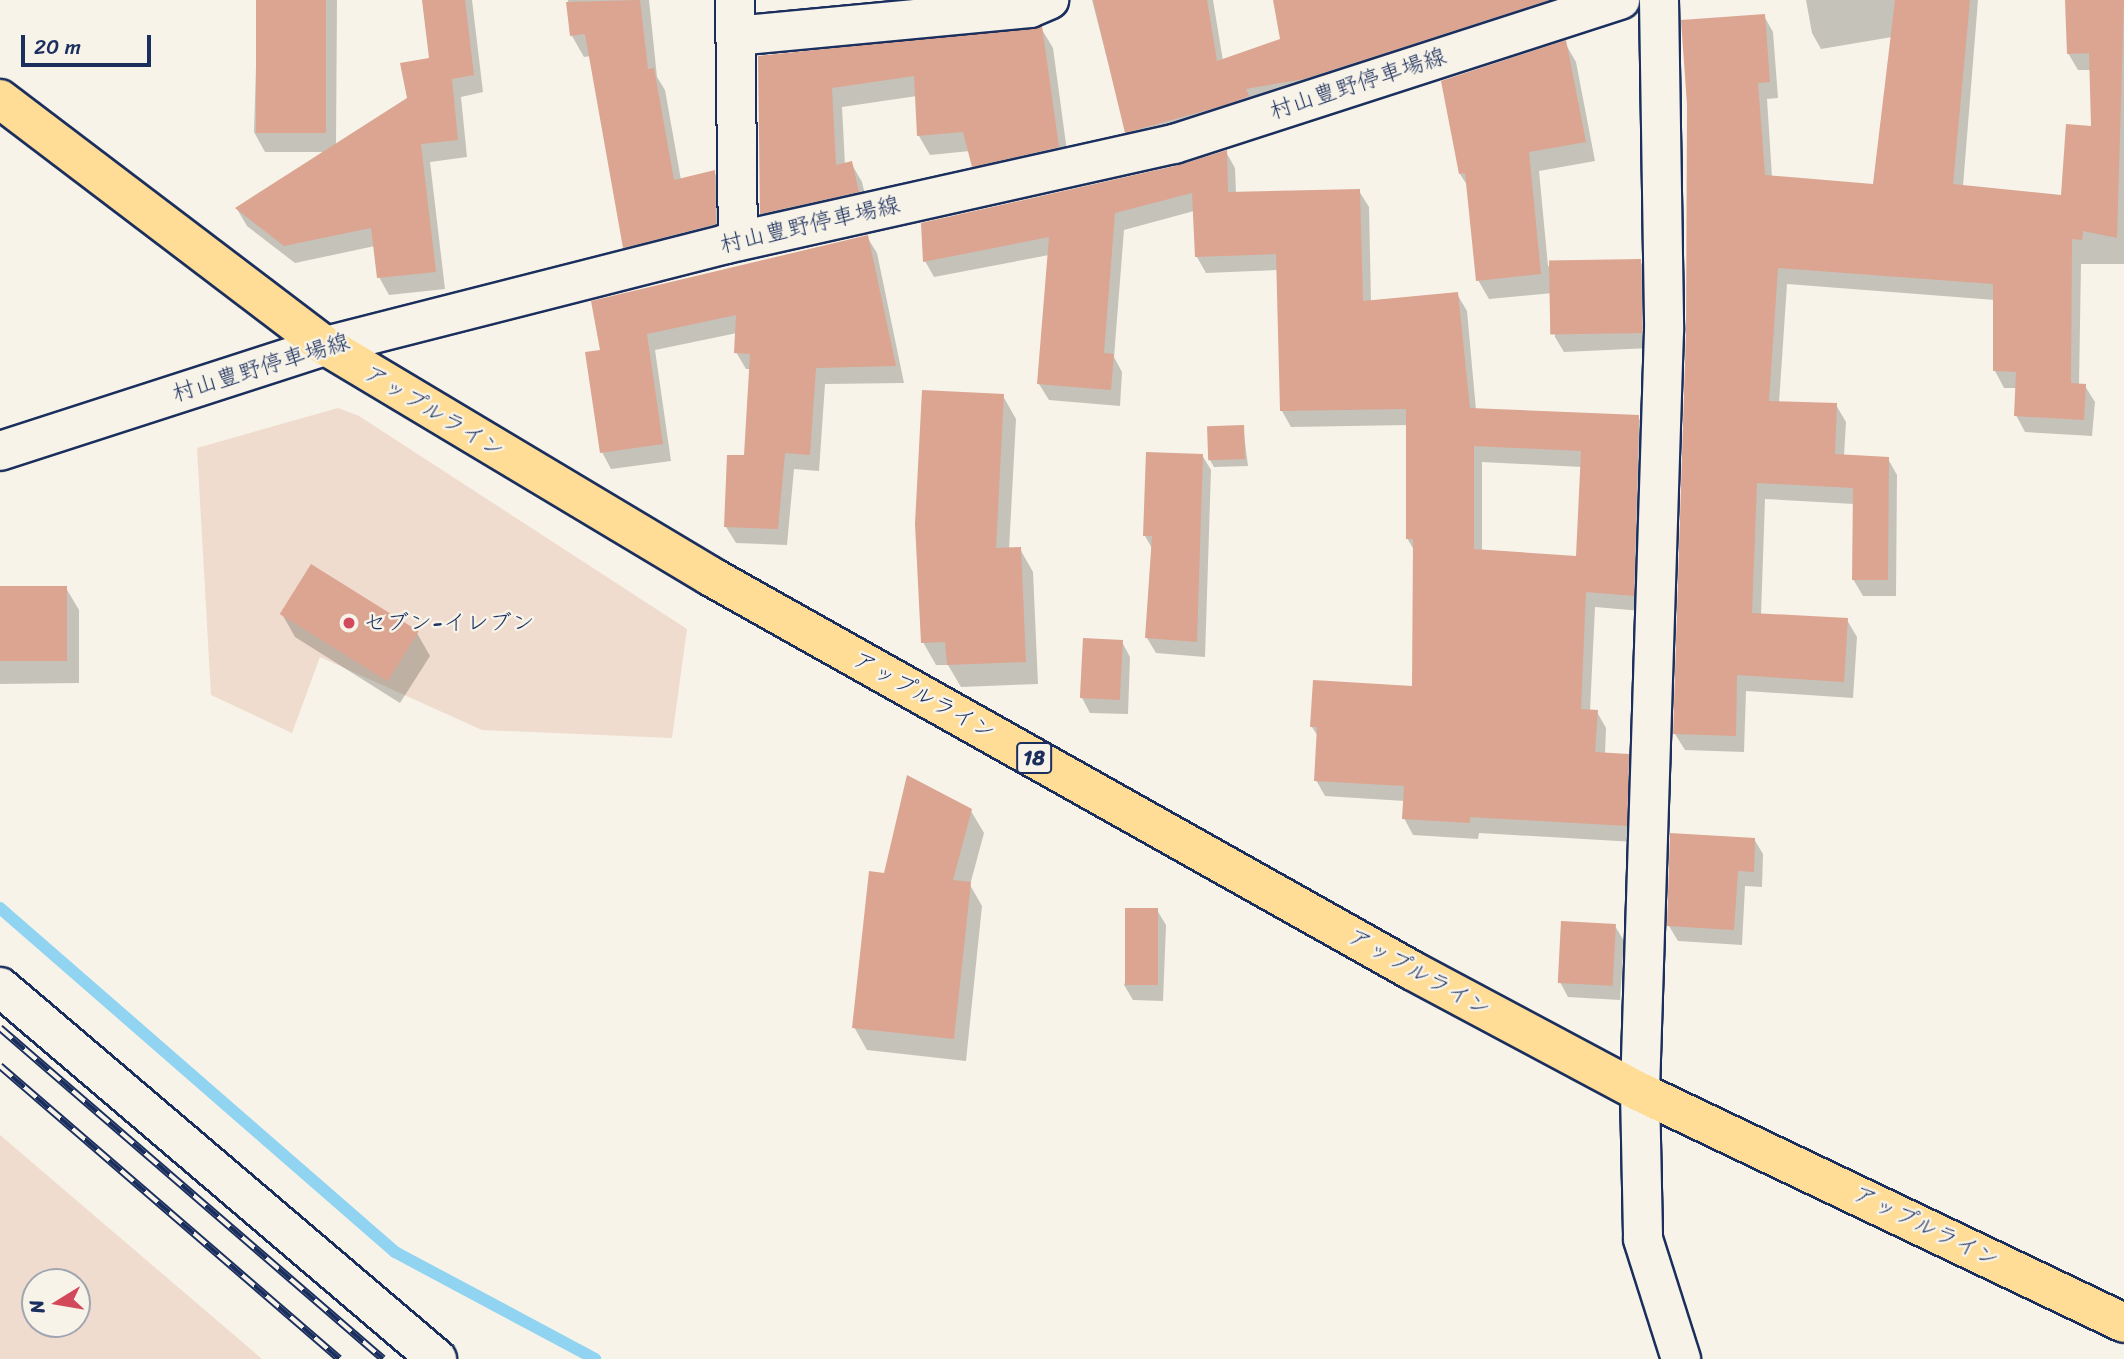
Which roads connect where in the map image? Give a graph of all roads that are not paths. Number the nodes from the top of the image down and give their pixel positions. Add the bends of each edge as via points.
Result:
1 (1049, 0) edge
2 (1620, 0) edge
3 (1659, 0) edge
4 (735, 18) edge
5 (0, 99) edge
6 (737, 241) junction
7 (326, 346) junction
8 (0, 451) edge
9 (0, 987) edge
10 (1640, 1092) junction
11 (2124, 1323) edge
12 (437, 1359) edge
13 (1681, 1359) edge

1 - 4 street via 1030,8
2 - 6 street, 村山豊野停車場線 via 1174,144
3 - 10 street via 1664,331
4 - 6 street
5 - 7 highway, アップルライン / 18
6 - 7 street, 村山豊野停車場線
7 - 8 street, 村山豊野停車場線
7 - 10 highway, アップルライン / 18 via 709,576 1413,971
9 - 12 street
10 - 11 highway, アップルライン / 18
10 - 13 street via 1643,1239

